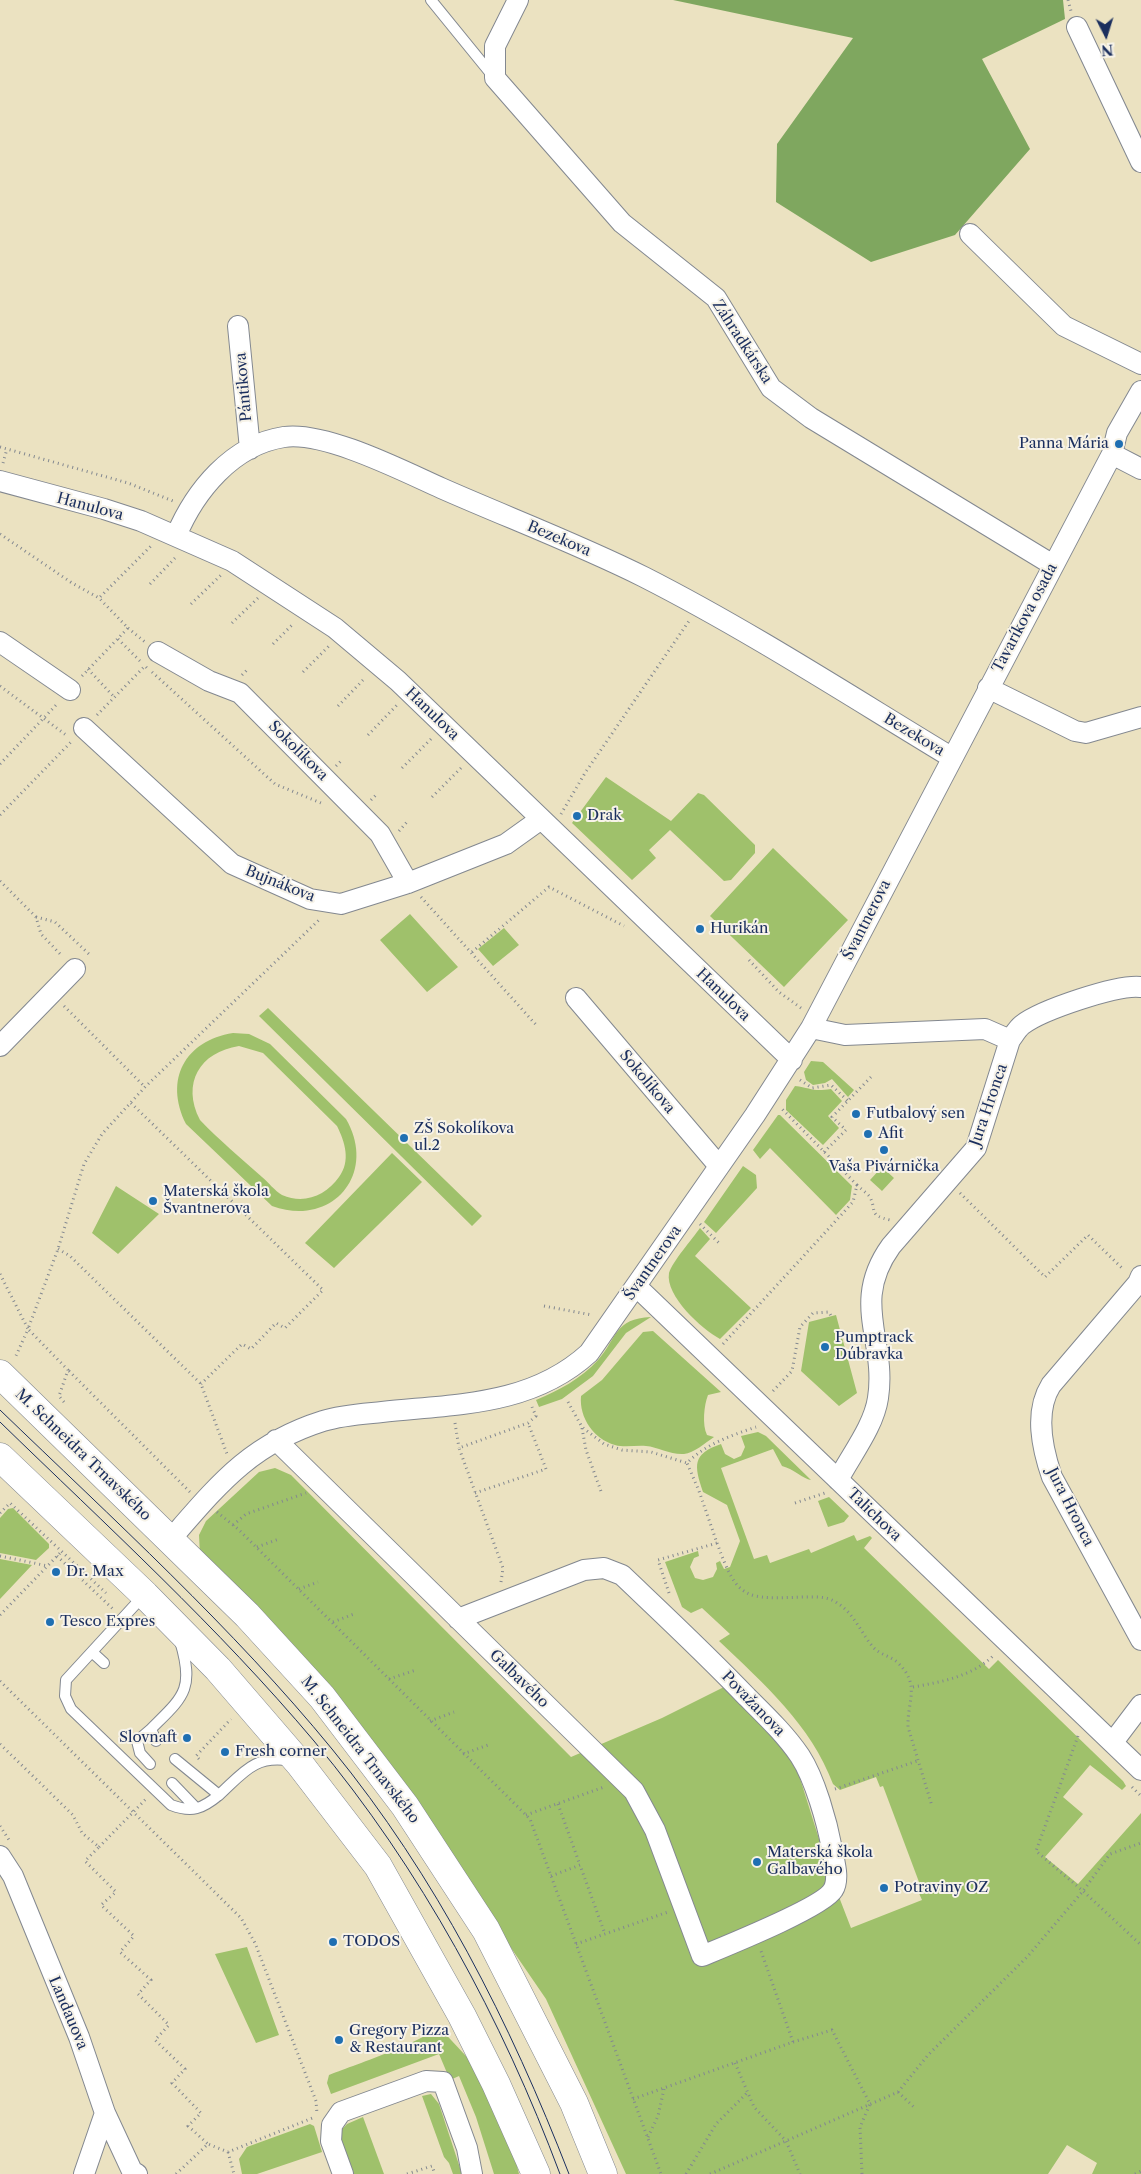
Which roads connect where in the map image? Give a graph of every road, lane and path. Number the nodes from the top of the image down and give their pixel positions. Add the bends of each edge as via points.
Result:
1 (431, 0) edge
2 (518, 0) edge
3 (1077, 27) dead end
4 (495, 78) junction
5 (1141, 162) edge
6 (970, 234) dead end
7 (238, 326) dead end
8 (1141, 364) edge
9 (1141, 391) edge
10 (0, 448) edge
11 (250, 449) junction
12 (1112, 454) junction
13 (1141, 469) edge
14 (0, 481) edge
15 (190, 508) junction
16 (0, 534) edge
17 (153, 544) dead end
18 (177, 546) junction
19 (1053, 565) junction
20 (221, 575) dead end
21 (150, 584) dead end
22 (259, 597) dead end
23 (99, 598) junction
24 (191, 604) dead end
25 (700, 606) junction
26 (296, 621) dead end
27 (232, 624) dead end
28 (0, 642) edge
29 (273, 644) dead end
30 (330, 644) dead end
31 (158, 652) dead end
32 (88, 669) junction
33 (303, 672) dead end
34 (368, 675) dead end
35 (0, 686) edge
36 (988, 688) junction
37 (70, 690) junction
38 (114, 698) junction
39 (398, 703) dead end
40 (338, 706) dead end
41 (1141, 717) edge
42 (45, 718) junction
43 (78, 734) junction
44 (368, 735) dead end
45 (433, 736) dead end
46 (951, 757) junction
47 (0, 764) edge
48 (463, 765) dead end
49 (402, 768) dead end
50 (432, 797) dead end
51 (328, 809) dead end
52 (0, 815) edge
53 (550, 817) junction
54 (408, 822) dead end
55 (396, 834) dead end
56 (0, 881) edge
57 (413, 889) junction
58 (36, 917) junction
59 (320, 918) dead end
60 (629, 928) dead end
61 (472, 952) junction
62 (90, 955) dead end
63 (749, 960) dead end
64 (75, 969) joint
65 (1141, 987) edge
66 (51, 994) junction
67 (576, 998) dead end
68 (808, 1020) junction
69 (538, 1027) dead end
70 (1010, 1040) junction
71 (0, 1046) edge
72 (792, 1060) junction
73 (874, 1074) dead end
74 (804, 1083) dead end
75 (145, 1087) junction
76 (848, 1101) junction
77 (130, 1103) junction
78 (778, 1105) dead end
79 (824, 1152) junction
80 (720, 1166) junction
81 (857, 1185) junction
82 (954, 1187) dead end
83 (698, 1222) dead end
84 (898, 1222) dead end
85 (719, 1243) dead end
86 (58, 1249) junction
87 (0, 1274) edge
88 (1133, 1274) edge
89 (637, 1286) junction
90 (544, 1306) dead end
91 (597, 1316) dead end
92 (831, 1316) dead end
93 (28, 1329) junction
94 (720, 1348) dead end
95 (11, 1368) edge
96 (68, 1370) junction
97 (201, 1384) junction
98 (51, 1390) dead end
99 (59, 1396) junction
100 (769, 1396) dead end
101 (568, 1402) dead end
102 (532, 1407) dead end
103 (69, 1408) dead end
104 (455, 1420) dead end
105 (528, 1423) junction
106 (759, 1425) dead end
107 (582, 1427) junction
108 (276, 1440) junction
109 (459, 1448) junction
110 (228, 1456) dead end
111 (0, 1457) edge
112 (687, 1464) junction
113 (833, 1486) junction
114 (190, 1492) dead end
115 (476, 1493) junction
116 (602, 1494) dead end
117 (299, 1496) dead end
118 (795, 1503) dead end
119 (221, 1504) dead end
120 (215, 1510) dead end
121 (0, 1513) edge
122 (222, 1515) dead end
123 (233, 1525) junction
124 (279, 1539) dead end
125 (170, 1540) junction
126 (717, 1543) junction
127 (257, 1547) junction
128 (62, 1551) junction
129 (0, 1556) edge
130 (57, 1556) junction
131 (48, 1566) junction
132 (318, 1582) dead end
133 (499, 1587) dead end
134 (298, 1589) junction
135 (106, 1593) dead end
136 (145, 1594) junction
137 (671, 1600) dead end
138 (113, 1609) dead end
139 (354, 1614) dead end
140 (0, 1615) edge
141 (458, 1619) junction
142 (333, 1622) junction
143 (176, 1626) junction
144 (1141, 1640) edge
145 (92, 1652) junction
146 (995, 1654) dead end
147 (104, 1663) dead end
148 (416, 1670) dead end
149 (389, 1679) junction
150 (0, 1681) edge
151 (913, 1687) junction
152 (1141, 1705) edge
153 (454, 1712) dead end
154 (231, 1720) dead end
155 (430, 1721) junction
156 (151, 1729) junction
157 (156, 1741) dead end
158 (1114, 1742) junction
159 (0, 1744) edge
160 (491, 1744) dead end
161 (1071, 1753) dead end
162 (463, 1754) junction
163 (175, 1759) dead end
164 (918, 1761) junction
165 (203, 1762) dead end
166 (299, 1763) junction
167 (150, 1764) dead end
168 (1141, 1770) edge
169 (172, 1783) dead end
170 (611, 1785) dead end
171 (155, 1790) junction
172 (832, 1790) dead end
173 (219, 1795) junction
174 (558, 1804) junction
175 (932, 1806) dead end
176 (196, 1808) junction
177 (133, 1812) junction
178 (526, 1815) junction
179 (1141, 1843) edge
180 (99, 1847) junction
181 (0, 1856) edge
182 (580, 1865) junction
183 (551, 1876) junction
184 (1083, 1891) junction
185 (674, 1918) dead end
186 (605, 1934) junction
187 (576, 1944) junction
188 (1141, 1945) edge
189 (761, 1950) dead end
190 (702, 1956) joint
191 (794, 2042) junction
192 (734, 2063) junction
193 (664, 2088) junction
194 (898, 2092) junction
195 (747, 2093) junction
196 (633, 2099) junction
197 (870, 2104) junction
198 (916, 2109) dead end
199 (105, 2113) junction
200 (648, 2138) junction
201 (786, 2141) junction
202 (208, 2144) junction
203 (228, 2152) junction
204 (1141, 2171) edge
205 (84, 2174) edge
206 (137, 2174) edge
207 (176, 2174) edge
208 (234, 2174) edge
209 (343, 2174) edge
210 (407, 2174) edge
211 (435, 2174) edge
212 (472, 2174) edge
213 (536, 2174) edge
214 (603, 2174) edge
215 (661, 2174) edge
216 (686, 2174) edge
217 (710, 2174) edge
218 (800, 2174) edge
219 (862, 2174) edge
220 (1135, 2174) edge

1 - 4 lane
2 - 4 street via 495,46
3 - 5 street
4 - 19 street, Záhradkárska via 622,223 716,298 771,388 811,418
6 - 8 street via 1064,326
7 - 11 street, Pántikova
9 - 12 street, Tavaríkova osada via 1117,433
10 - 15 path via 128,483
11 - 15 street, Bezekova via 209,482
11 - 25 street, Bezekova via 264,442 292,436 358,453 616,563
12 - 13 street
12 - 19 street, Tavaríkova osada
14 - 18 street, Hanulova via 104,509
15 - 18 street, Bezekova
16 - 23 path
17 - 23 path
18 - 21 path
18 - 53 street, Hanulova via 232,561 335,628 398,680
19 - 36 street, Tavaríkova osada
20 - 24 path
22 - 27 path
23 - 32 path via 128,628
25 - 46 street, Bezekova
25 - 53 path via 585,773
26 - 29 path
28 - 37 street
30 - 33 path
31 - 57 street, Sokolíkova via 209,681 240,693 380,834
32 - 37 path
32 - 38 path
34 - 40 path
35 - 42 path
36 - 41 street, Tavaríkova osada via 1075,731 1086,733
36 - 46 street, Švantnerova
37 - 42 path
38 - 43 path
38 - 51 path via 145,666 275,784
39 - 44 path
42 - 43 path
42 - 47 path
43 - 52 path
43 - 57 street, Bujnákova via 232,864 310,899 341,904
45 - 49 path
46 - 68 street, Švantnerova
48 - 50 path
53 - 57 street, Bujnákova via 506,844
53 - 72 street, Hanulova
54 - 55 path
56 - 58 path
57 - 61 path
58 - 62 path via 54,922
58 - 64 path via 41,934
59 - 75 path
60 - 61 path via 549,886
61 - 69 path
63 - 68 path
64 - 66 street
65 - 70 street, Jura Hronca via 1120,988 1046,1012 1020,1026
66 - 71 street
66 - 75 path
67 - 80 street, Sokolíkova
68 - 70 street via 845,1035 985,1029
68 - 72 street, Švantnerova
70 - 113 street, Jura Hronca via 976,1148 880,1263 870,1305 880,1380 878,1400 872,1417
72 - 80 street, Švantnerova
73 - 76 path
74 - 76 path via 812,1088 831,1086
75 - 77 path
76 - 79 path via 832,1116 846,1130
77 - 86 path via 102,1134 84,1164
77 - 97 path via 322,1290 284,1328 276,1323 251,1349 242,1344
78 - 79 path
79 - 81 path
80 - 89 street, Švantnerova
81 - 84 path via 870,1198 872,1209 880,1217
81 - 94 path via 853,1202
82 - 88 path via 1045,1276 1088,1235
83 - 85 path
86 - 93 path
86 - 97 path via 70,1256
87 - 93 path
88 - 144 street, Jura Hronca via 1138,1284 1048,1390 1042,1411 1042,1428 1043,1451 1052,1477
89 - 108 street, Švantnerova via 589,1353 571,1369 535,1388 497,1399 339,1416
89 - 113 street, Talichova
90 - 91 path
92 - 100 path via 830,1312 814,1313 800,1327 792,1371
93 - 95 path
93 - 96 path
95 - 125 main road, M. Schneidra Trnavského
96 - 99 path
96 - 114 path
97 - 110 path
98 - 99 path
99 - 103 path
101 - 107 path
102 - 105 path via 536,1416
104 - 109 path
105 - 109 path
105 - 115 path via 546,1469
106 - 112 path via 698,1452
107 - 112 path via 604,1444 622,1450 651,1452
107 - 116 path via 586,1450
108 - 125 street, Švantnerova via 231,1471
108 - 141 street, Galbavého
109 - 115 path
111 - 136 main road
112 - 126 path
113 - 118 path
113 - 158 street, Talichova
115 - 133 path via 503,1568
117 - 123 path via 246,1514
119 - 120 path
121 - 128 path via 10,1503
122 - 123 path
123 - 127 path
124 - 127 path
125 - 214 main road, M. Schneidra Trnavského via 247,1615 322,1696 447,1867 516,1986 574,2103
126 - 137 path via 658,1560
126 - 151 path via 728,1573 746,1594 826,1598 838,1603 877,1652 897,1662
127 - 134 path
128 - 130 path
128 - 135 path
129 - 131 path
130 - 131 path
130 - 138 path
131 - 140 path
132 - 134 path
134 - 142 path
136 - 143 main road
136 - 145 lane
139 - 142 path
141 - 190 street, Galbavého via 634,1791 655,1830
141 - 190 street, Považanova via 584,1570 604,1568 622,1575 730,1679 801,1758 814,1786 830,1840 836,1884 833,1891 824,1900
142 - 149 path
143 - 156 lane via 187,1679 182,1697
143 - 166 main road via 231,1683
145 - 147 lane
145 - 171 lane via 66,1680 65,1696 70,1709
146 - 151 path via 984,1666 945,1682
148 - 149 path
149 - 155 path
150 - 177 path
151 - 164 path via 908,1727
152 - 158 street
153 - 155 path
154 - 165 path via 196,1756
155 - 162 path
156 - 157 lane
156 - 167 lane via 138,1742 140,1753
158 - 168 street, Talichova
159 - 180 path via 73,1814 82,1833
160 - 162 path
161 - 184 path via 1036,1851
162 - 178 path
163 - 173 lane
164 - 172 path
164 - 175 path
166 - 173 lane via 273,1758 262,1760 248,1768
166 - 213 main road via 378,1866 496,2084
169 - 176 lane
170 - 174 path
171 - 176 lane via 171,1805 186,1811
171 - 177 path
173 - 176 lane
174 - 178 path
174 - 182 path
177 - 180 path
177 - 203 path via 241,1918 255,1943 316,2101 317,2116
178 - 183 path
179 - 184 path via 1110,1854
180 - 202 path via 85,1861 116,1892 101,1905 134,1936 120,1952 150,1980 138,1994 170,2025 155,2040 185,2069 172,2083 201,2113 188,2126
181 - 199 street, Landauova via 13,1876 79,2037
182 - 183 path
182 - 186 path
183 - 187 path
184 - 188 path
184 - 194 path via 1028,1956 928,2055
185 - 186 path via 671,1911
186 - 187 path
187 - 196 path
189 - 191 path
191 - 192 path
191 - 197 path via 832,2030
192 - 193 path
192 - 195 path
193 - 196 path
193 - 200 path via 658,2116
194 - 197 path
194 - 198 path
195 - 201 path via 754,2107
195 - 216 path via 716,2124
196 - 200 path
197 - 201 path
197 - 219 path via 860,2127
199 - 205 street
199 - 206 street, Landauova via 132,2171
200 - 215 path
201 - 217 path
201 - 218 path
202 - 203 path
202 - 207 path
203 - 208 path
204 - 220 path
209 - 212 street via 331,2141 332,2125 342,2112 426,2081 443,2082
210 - 211 path via 432,2166

